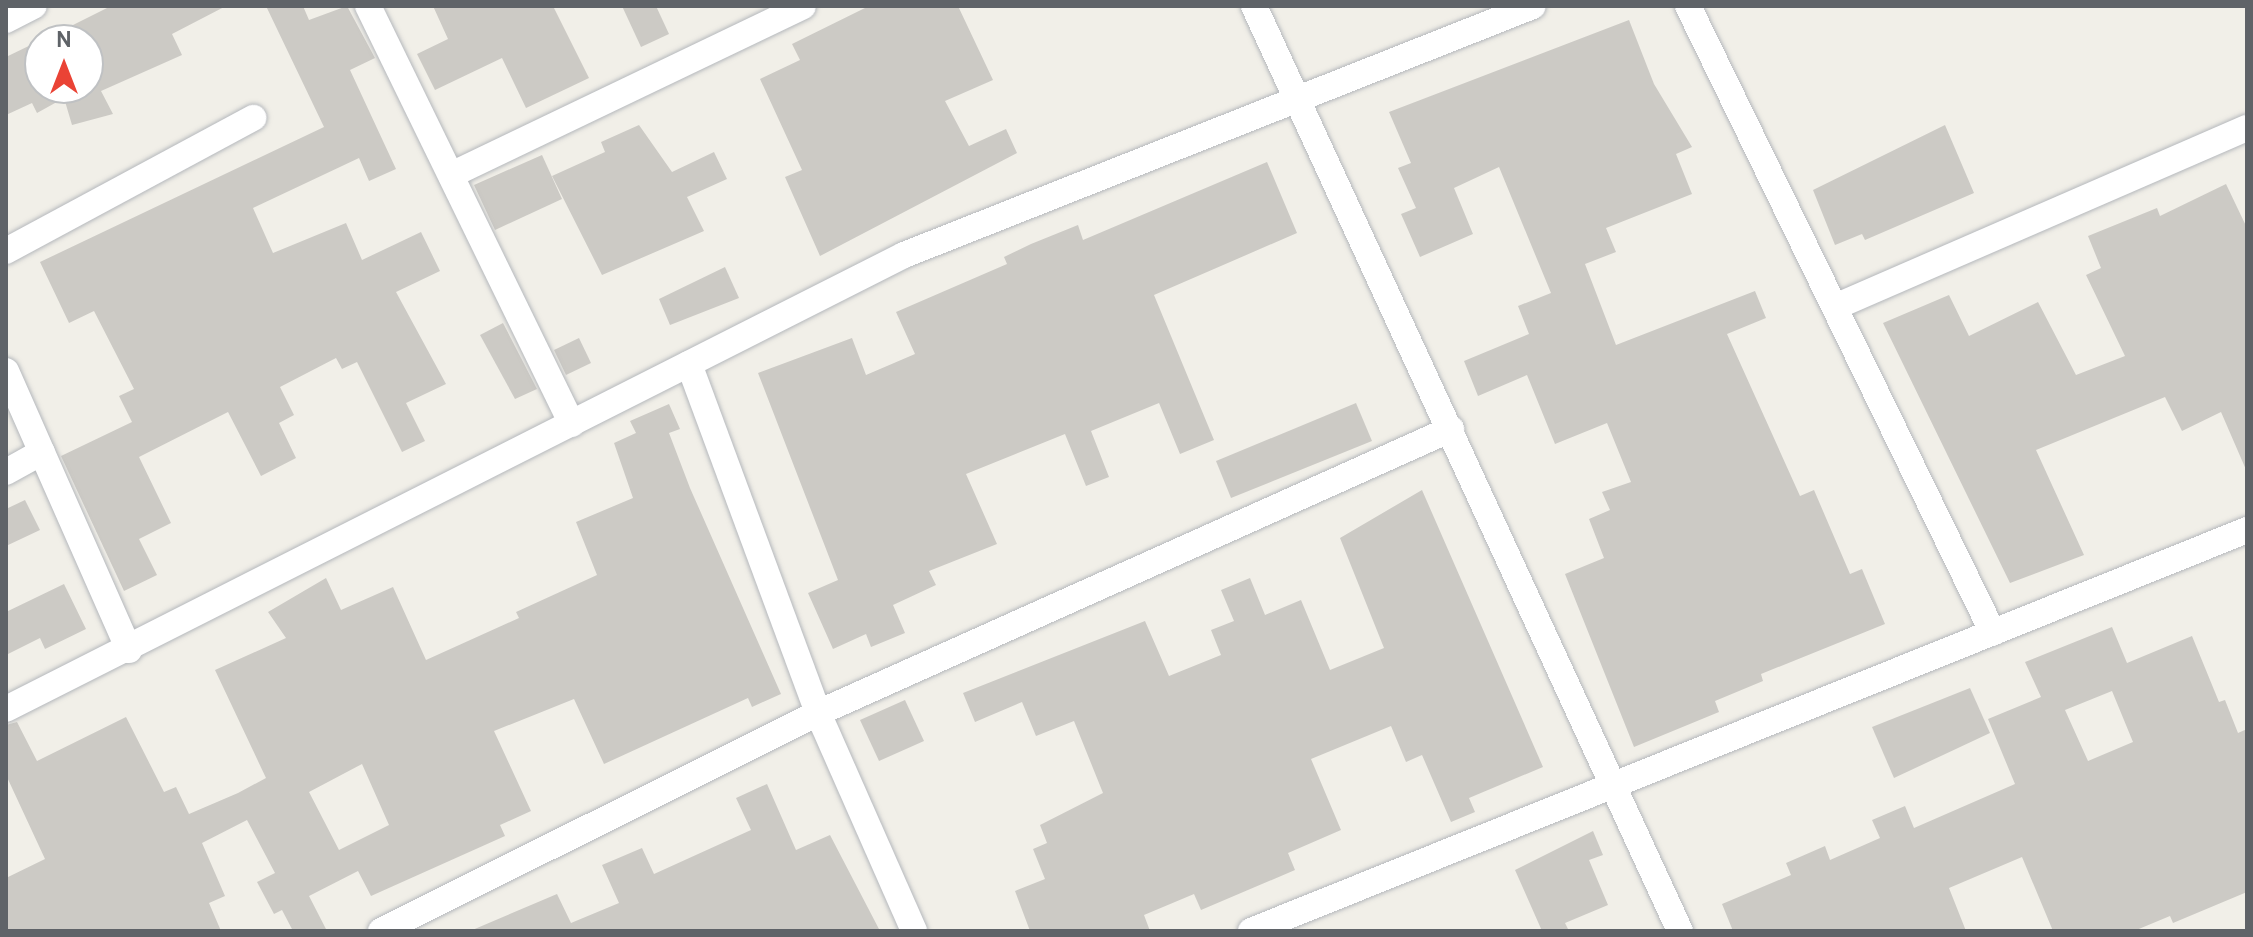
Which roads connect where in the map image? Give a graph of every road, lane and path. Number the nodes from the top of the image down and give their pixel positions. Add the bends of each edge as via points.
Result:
1 (34, 6) edge
2 (368, 6) edge
3 (803, 6) edge
4 (1254, 6) edge
5 (1533, 6) edge
6 (1688, 6) edge
7 (6, 20) edge
8 (1294, 101) junction
9 (253, 118) dead end
10 (2247, 128) edge
11 (451, 175) junction
12 (6, 251) edge
13 (1835, 307) junction
14 (689, 364) junction
15 (6, 371) edge
16 (572, 424) junction
17 (1451, 429) junction
18 (42, 452) junction
19 (6, 472) edge
20 (2247, 530) edge
21 (1993, 633) junction
22 (129, 650) junction
23 (6, 709) edge
24 (818, 713) junction
25 (1613, 784) junction
26 (381, 931) edge
27 (914, 931) edge
28 (1251, 931) edge
29 (1680, 931) edge

1 - 7 street
2 - 11 street
3 - 11 street
4 - 8 street
5 - 8 street
6 - 13 street
8 - 14 street via 904,255
8 - 17 street
9 - 12 street
10 - 13 street
11 - 16 street
13 - 21 street
14 - 16 street
14 - 24 street
15 - 18 street
16 - 22 street
17 - 24 street
17 - 25 street
18 - 19 street
18 - 22 street
20 - 21 street
21 - 25 street
22 - 23 street
24 - 26 street
24 - 27 street
25 - 28 street
25 - 29 street

